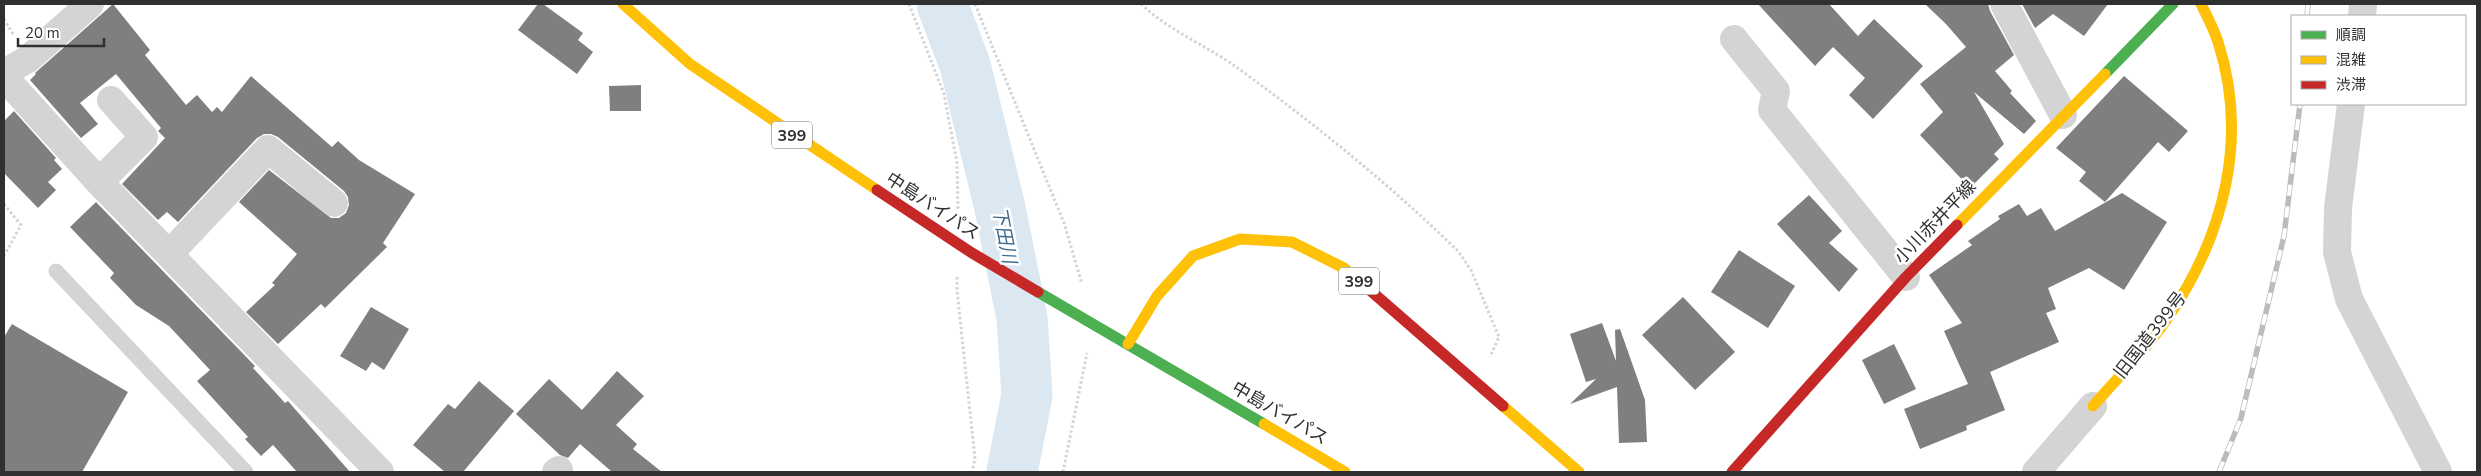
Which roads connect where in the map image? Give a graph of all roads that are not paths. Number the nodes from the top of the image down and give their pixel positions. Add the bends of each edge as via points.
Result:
1 (90, 4) edge
2 (623, 4) edge
3 (2004, 4) edge
4 (2174, 4) edge
5 (2201, 4) edge
6 (1734, 39) dead end
7 (4, 75) edge
8 (112, 100) dead end
9 (2351, 105) edge
10 (2063, 116) junction
11 (99, 182) junction
12 (334, 202) dead end
13 (168, 254) junction
14 (56, 271) dead end
15 (1906, 276) junction
16 (1128, 344) junction
17 (2093, 406) joint
18 (2059, 460) edge
19 (246, 472) edge
20 (380, 472) edge
21 (1345, 472) edge
22 (1579, 472) edge
23 (1732, 472) edge
24 (2036, 472) edge
25 (2438, 472) edge

1 - 7 street via 28,59
2 - 16 main road, 中島バイパス / 399 via 690,64 806,144 972,253
3 - 10 street
4 - 10 main road, 小川赤井平線
5 - 17 main road, 旧国道399号 via 2218,42 2231,105 2229,172 2218,222 2197,272 2168,318
6 - 15 street via 1776,91 1772,110
7 - 11 street
8 - 11 street via 144,137
9 - 25 street via 2338,208 2337,252 2349,299
10 - 15 main road, 小川赤井平線
11 - 13 street
12 - 13 street via 268,149
13 - 20 street
14 - 19 lane
15 - 23 main road, 小川赤井平線
16 - 21 main road, 中島バイパス / 399
16 - 22 main road, 399 via 1156,296 1193,256 1240,239 1292,242 1344,268
17 - 18 street, 旧国道399号
18 - 24 street, 旧国道399号

